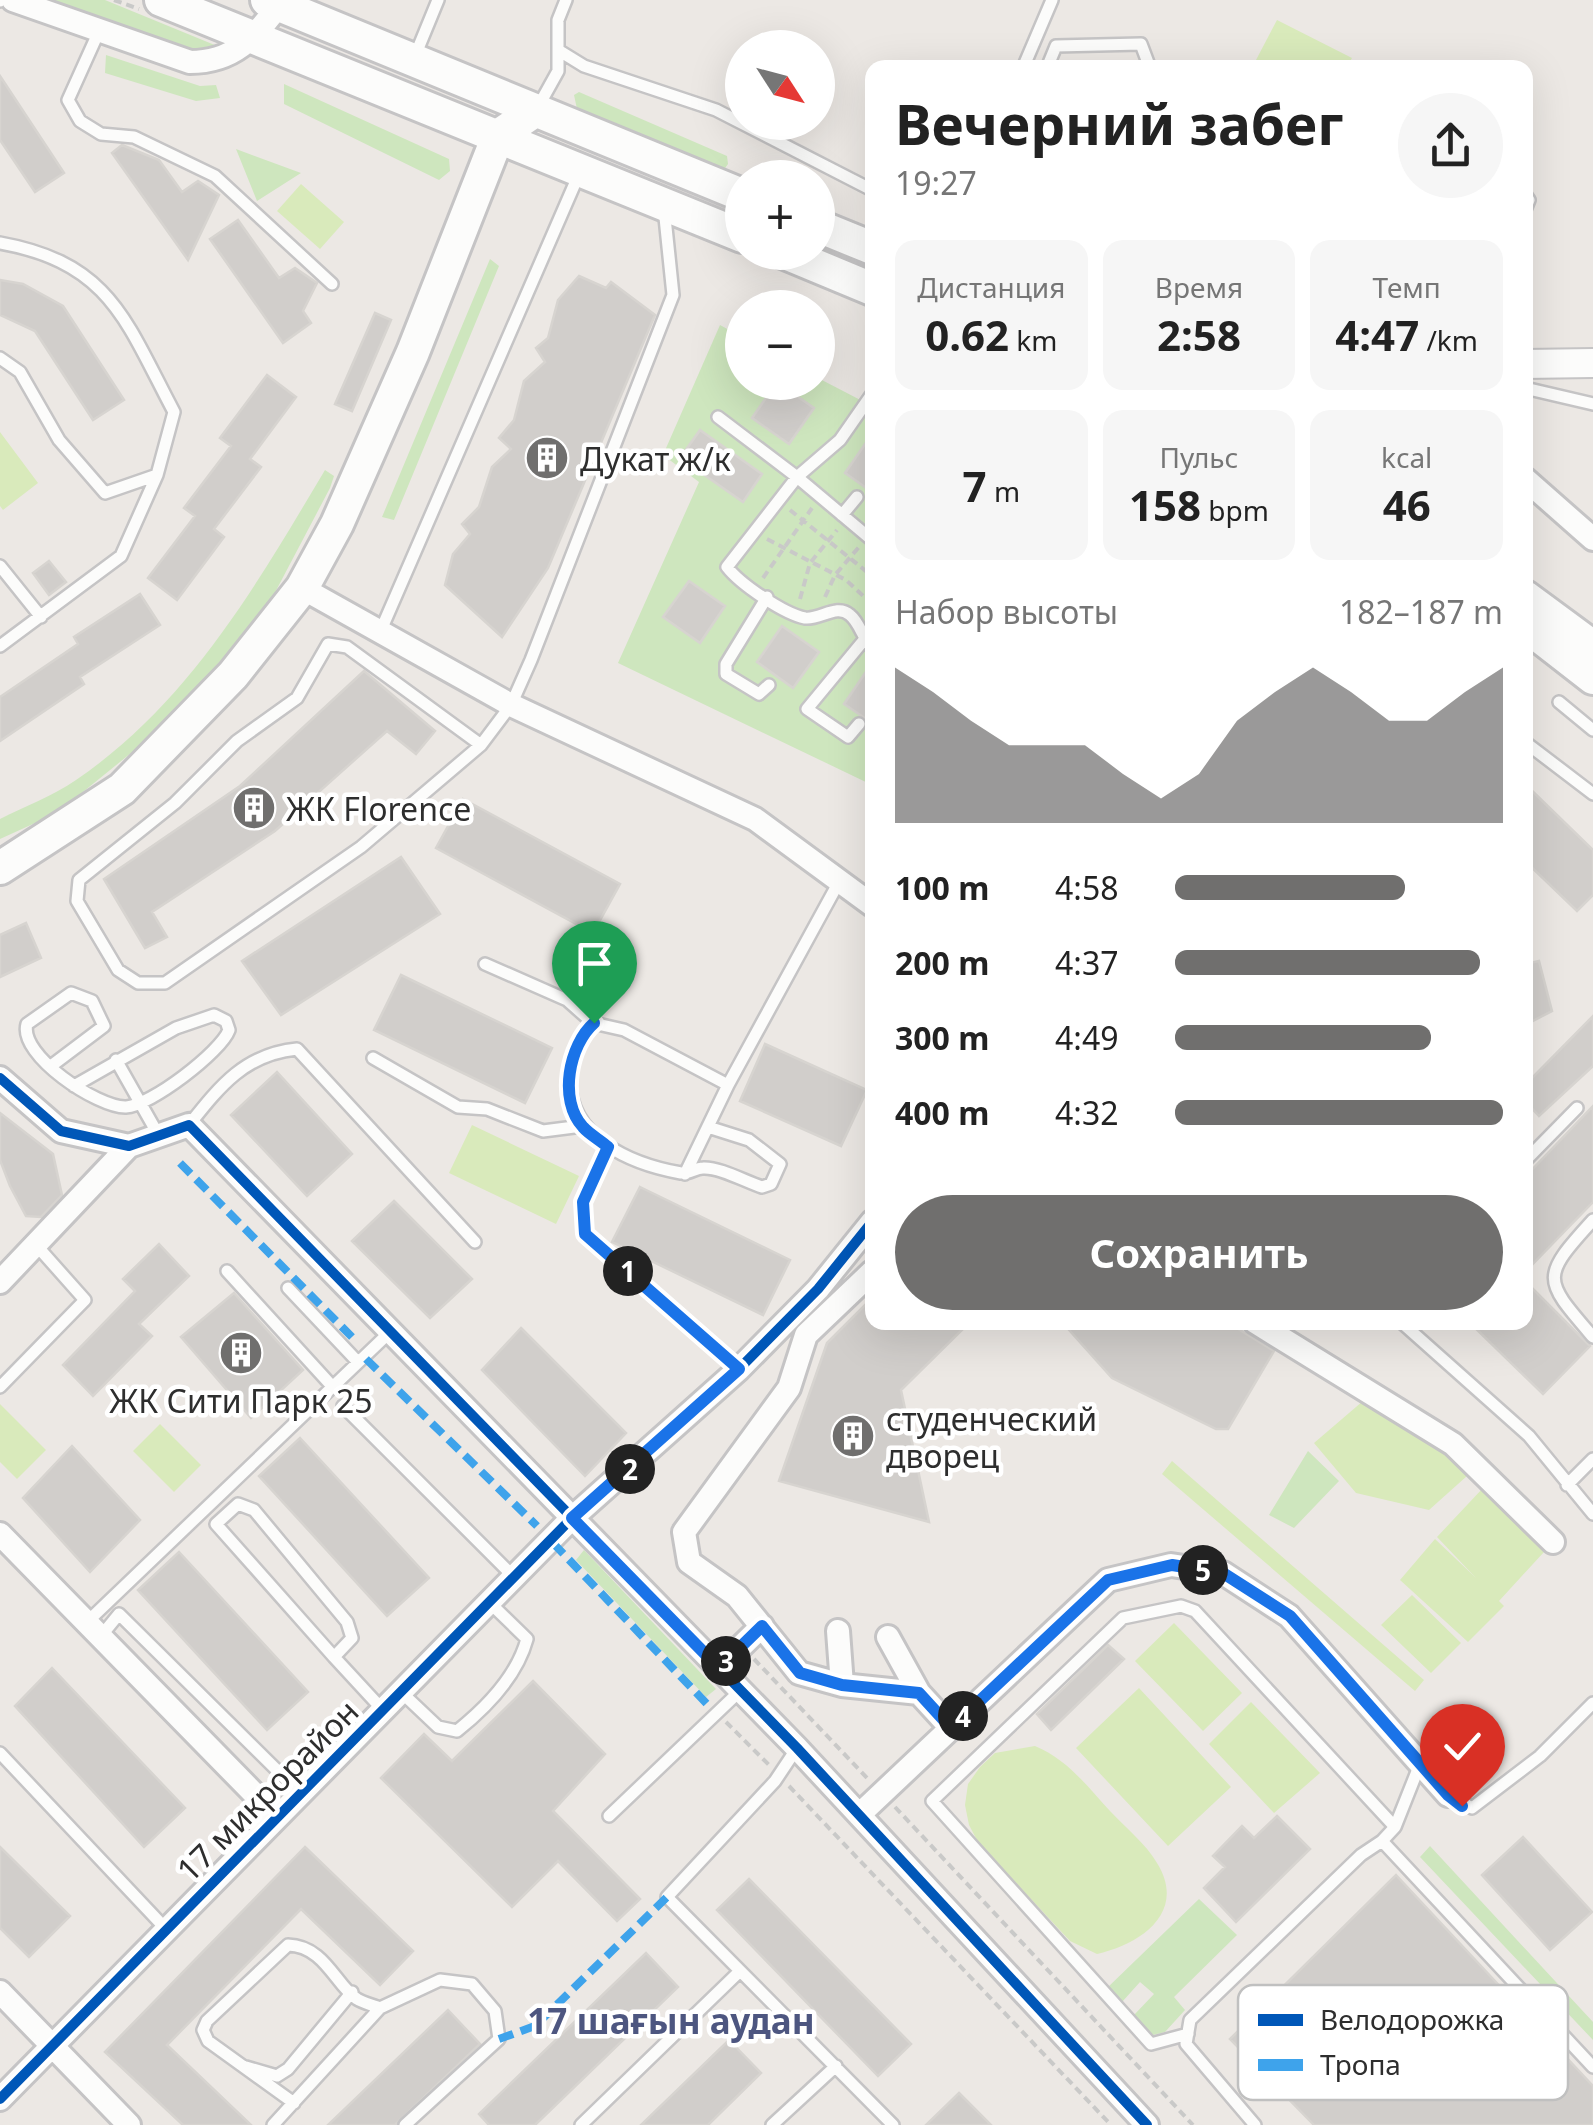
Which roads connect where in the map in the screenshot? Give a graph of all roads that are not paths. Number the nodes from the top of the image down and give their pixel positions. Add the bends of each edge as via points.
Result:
1 (13, 0) edge
2 (161, 0) edge
3 (438, 0) edge
4 (566, 0) edge
5 (1052, 0) edge
6 (273, 3) edge
7 (100, 30) junction
8 (256, 35) junction
9 (558, 50) junction
10 (1026, 60) edge
11 (1050, 60) edge
12 (1147, 60) edge
13 (413, 61) junction
14 (536, 110) junction
15 (498, 136) junction
16 (580, 170) junction
17 (865, 186) edge
18 (725, 188) edge
19 (663, 204) junction
20 (725, 229) edge
21 (835, 229) edge
22 (835, 232) edge
23 (865, 237) edge
24 (0, 244) edge
25 (865, 245) edge
26 (826, 270) edge
27 (332, 284) dead end
28 (865, 286) edge
29 (0, 358) edge
30 (1593, 363) edge
31 (1533, 364) edge
32 (1533, 390) edge
33 (865, 404) edge
34 (1593, 404) edge
35 (718, 416) dead end
36 (157, 475) junction
37 (797, 477) junction
38 (1533, 486) edge
39 (857, 497) dead end
40 (845, 517) junction
41 (865, 534) edge
42 (1593, 540) edge
43 (0, 566) edge
44 (302, 588) junction
45 (762, 594) junction
46 (1533, 602) edge
47 (41, 617) junction
48 (381, 630) junction
49 (1533, 631) edge
50 (865, 638) edge
51 (0, 646) edge
52 (865, 646) edge
53 (1593, 647) edge
54 (1593, 678) edge
55 (770, 685) dead end
56 (1559, 702) dead end
57 (511, 705) junction
58 (859, 724) dead end
59 (1593, 730) edge
60 (481, 745) junction
61 (1533, 748) edge
62 (1593, 794) edge
63 (0, 868) edge
64 (840, 880) junction
65 (865, 900) edge
66 (485, 964) dead end
67 (594, 1023) junction
68 (373, 1058) dead end
69 (116, 1060) junction
70 (50, 1066) junction
71 (0, 1078) edge
72 (728, 1085) junction
73 (74, 1086) junction
74 (144, 1103) junction
75 (1577, 1108) dead end
76 (190, 1124) junction
77 (582, 1126) junction
78 (708, 1127) junction
79 (158, 1136) junction
80 (129, 1146) junction
81 (608, 1147) junction
82 (1533, 1153) edge
83 (685, 1174) junction
84 (1593, 1220) edge
85 (865, 1231) edge
86 (475, 1242) dead end
87 (36, 1246) junction
88 (227, 1270) dead end
89 (865, 1279) edge
90 (0, 1282) edge
91 (288, 1288) dead end
92 (1268, 1330) edge
93 (1409, 1330) edge
94 (390, 1331) junction
95 (1593, 1337) edge
96 (356, 1360) junction
97 (739, 1369) junction
98 (331, 1385) junction
99 (0, 1386) edge
100 (343, 1406) dead end
101 (1593, 1459) edge
102 (1567, 1485) junction
103 (1593, 1514) edge
104 (572, 1518) junction
105 (0, 1534) edge
106 (1553, 1542) dead end
107 (514, 1577) junction
108 (489, 1602) junction
109 (762, 1626) junction
110 (93, 1630) junction
111 (838, 1631) dead end
112 (888, 1637) dead end
113 (334, 1658) junction
114 (719, 1668) junction
115 (842, 1685) junction
116 (741, 1690) junction
117 (400, 1691) junction
118 (919, 1693) junction
119 (1593, 1702) edge
120 (382, 1709) junction
121 (951, 1728) junction
122 (797, 1748) junction
123 (0, 1753) edge
124 (1420, 1764) junction
125 (300, 1792) junction
126 (1448, 1795) joint
127 (859, 1814) junction
128 (276, 1816) junction
129 (609, 1816) dead end
130 (1395, 1828) junction
131 (1382, 1841) junction
132 (165, 1928) junction
133 (740, 1971) junction
134 (1516, 1985) edge
135 (0, 1992) edge
136 (351, 1994) junction
137 (380, 2008) junction
138 (1188, 2034) junction
139 (1568, 2040) edge
140 (48, 2046) junction
141 (238, 2066) junction
142 (836, 2066) junction
143 (1593, 2067) edge
144 (0, 2099) edge
145 (294, 2103) junction
146 (130, 2125) edge
147 (274, 2125) edge
148 (405, 2125) edge
149 (581, 2125) edge
150 (772, 2125) edge
151 (894, 2125) edge
152 (1148, 2125) edge
153 (1255, 2125) edge

1 - 7 street
2 - 8 main road
3 - 13 lane
4 - 9 lane
5 - 10 lane
6 - 8 street
6 - 13 main road
7 - 8 street via 190,62 227,57
7 - 27 lane via 68,100 80,121 100,134 134,137 215,176
8 - 15 main road
9 - 14 lane via 558,71
9 - 17 lane via 584,66 716,110
11 - 12 lane via 1056,46 1141,44
13 - 14 main road
14 - 15 main road
14 - 18 main road
15 - 16 main road
15 - 44 main road via 413,352
16 - 19 main road
16 - 48 lane
19 - 20 main road
19 - 57 lane via 673,295
21 - 23 street
22 - 25 main road
24 - 36 lane via 43,251 91,277 122,316 174,412
26 - 28 main road
29 - 36 lane via 20,372 59,440 105,493
30 - 31 street
32 - 34 lane
33 - 37 lane via 840,440
35 - 37 lane
36 - 47 lane via 121,556
37 - 40 lane
37 - 45 lane via 727,567 739,583
38 - 42 street
39 - 40 lane
40 - 41 lane
43 - 47 lane
44 - 48 street
44 - 63 main road via 233,674 122,789
45 - 50 lane via 807,618 838,610 851,616
45 - 55 lane via 726,674 759,694
46 - 53 main road
47 - 51 lane
48 - 57 street
49 - 54 main road
52 - 58 lane via 807,709 848,737
56 - 59 lane
57 - 60 lane
57 - 64 street via 754,819
60 - 60 lane via 361,848 164,983 138,984 118,970 76,901 79,880 297,698 328,644 347,648
61 - 62 lane
64 - 65 street
64 - 72 lane
66 - 67 lane via 566,1000
67 - 72 lane via 624,1030
67 - 77 lane via 580,1034 571,1068 570,1094
68 - 77 lane via 458,1107 487,1109 544,1132
69 - 73 lane
69 - 74 lane
69 - 74 lane via 176,1028 214,1015 226,1021 229,1030 217,1048
70 - 70 lane via 104,1026 84,994 72,993 27,1024 29,1044
70 - 73 lane
71 - 80 street via 61,1131
72 - 78 lane
73 - 74 lane via 114,1105
74 - 79 lane
75 - 82 lane
76 - 79 street
76 - 86 lane via 227,1078 268,1052 296,1049
76 - 94 street
77 - 81 lane
78 - 83 lane
78 - 83 lane via 768,1150 780,1164 771,1184 762,1187 705,1167
79 - 80 street
80 - 87 street
81 - 83 lane
81 - 97 lane via 583,1202 585,1234
84 - 95 lane via 1556,1260 1553,1280 1559,1298
85 - 97 street, 17 микрорайон
87 - 90 street
87 - 99 lane via 85,1300
88 - 98 lane
89 - 109 street via 806,1336 789,1388 684,1532 690,1562 738,1596
91 - 96 lane
92 - 106 street via 1453,1444
93 - 102 lane via 1529,1436
94 - 96 lane
94 - 104 street
96 - 98 lane
97 - 104 street, 17 микрорайон
98 - 110 lane
100 - 107 lane
101 - 102 lane
102 - 103 lane
104 - 107 street, 17 микрорайон
104 - 114 street
105 - 110 street
107 - 108 street, 17 микрорайон
108 - 117 street, 17 микрорайон
108 - 117 lane via 527,1639 521,1661 474,1717 457,1731 438,1727
109 - 114 street
109 - 115 street via 800,1673
110 - 125 lane via 120,1614
110 - 128 street
111 - 115 street
112 - 118 street
113 - 113 lane via 216,1524 238,1504 254,1510 346,1622 352,1638
113 - 120 lane
114 - 116 street
115 - 118 street
116 - 122 street
116 - 129 lane
117 - 120 street, 17 микрорайон
118 - 121 street
119 - 126 lane via 1540,1756 1472,1808
120 - 125 street, 17 микрорайон
121 - 124 street via 1108,1580 1172,1565 1223,1573 1290,1616
121 - 127 street
122 - 127 street
122 - 133 lane via 667,1897
123 - 132 lane
124 - 126 street
124 - 130 lane
125 - 128 street, 17 микрорайон
127 - 152 street
128 - 132 street, 17 микрорайон
130 - 131 lane
130 - 138 lane via 1194,1611 1181,1606 1124,1618 932,1801 1151,2044
131 - 134 lane
131 - 138 lane via 1190,2020
132 - 140 street, 17 микрорайон
133 - 142 lane
133 - 149 lane
135 - 140 street
136 - 137 lane
136 - 141 lane via 277,2076
136 - 141 lane via 330,1967 301,1945 288,1945 203,2030
137 - 145 lane
137 - 148 lane via 440,1980 472,1984 500,2024 499,2039
138 - 153 lane via 1186,2044
139 - 143 lane
140 - 144 street, 17 микрорайон
140 - 146 street
141 - 145 lane
142 - 150 lane
142 - 151 lane
145 - 147 lane

